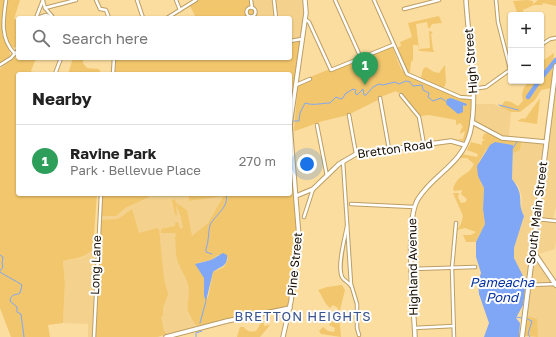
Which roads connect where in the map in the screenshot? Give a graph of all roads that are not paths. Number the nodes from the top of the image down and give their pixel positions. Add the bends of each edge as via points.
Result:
1 (6, 0) edge
2 (43, 0) edge
3 (76, 0) edge
4 (96, 0) edge
5 (137, 0) edge
6 (176, 0) edge
7 (196, 0) edge
8 (251, 0) edge
9 (274, 0) edge
10 (306, 0) edge
11 (335, 0) edge
12 (374, 0) edge
13 (439, 0) edge
14 (466, 0) edge
15 (496, 0) edge
16 (45, 8) junction
17 (252, 8) junction
18 (404, 9) dead end
19 (180, 10) junction
20 (38, 16) edge
21 (51, 16) edge
22 (108, 16) edge
23 (142, 16) edge
24 (170, 16) edge
25 (248, 16) edge
26 (255, 16) edge
27 (276, 16) edge
28 (305, 19) junction
29 (556, 38) edge
30 (302, 39) junction
31 (292, 41) edge
32 (544, 43) edge
33 (393, 45) junction
34 (15, 54) joint
35 (361, 58) junction
36 (60, 60) edge
37 (114, 60) edge
38 (508, 61) edge
39 (0, 65) edge
40 (556, 66) edge
41 (508, 70) edge
42 (56, 72) edge
43 (113, 72) edge
44 (555, 73) edge
45 (310, 79) dead end
46 (295, 85) junction
47 (472, 89) junction
48 (401, 95) dead end
49 (380, 98) dead end
50 (473, 98) junction
51 (292, 109) edge
52 (349, 115) dead end
53 (472, 122) junction
54 (317, 125) dead end
55 (546, 142) junction
56 (424, 145) junction
57 (465, 145) junction
58 (292, 149) edge
59 (389, 149) junction
60 (356, 154) junction
61 (343, 160) junction
62 (327, 176) junction
63 (313, 189) junction
64 (100, 196) edge
65 (296, 196) junction
66 (350, 204) dead end
67 (414, 207) junction
68 (304, 216) dead end
69 (347, 219) junction
70 (536, 219) junction
71 (556, 221) edge
72 (456, 223) dead end
73 (532, 250) junction
74 (475, 267) dead end
75 (452, 268) junction
76 (412, 269) junction
77 (556, 284) edge
78 (528, 285) junction
79 (352, 287) junction
80 (290, 308) junction
81 (454, 326) junction
82 (414, 328) junction
83 (359, 335) dead end
84 (94, 337) edge
85 (166, 337) edge
86 (283, 337) edge
87 (415, 337) edge
88 (454, 337) edge
89 (522, 337) edge

1 - 34 street via 4,35
2 - 16 street
2 - 20 street
3 - 16 street
4 - 22 street via 100,9 106,10
5 - 23 street
6 - 19 street
7 - 19 street
8 - 17 street
9 - 27 street
10 - 28 street, Pine Street
11 - 35 street
12 - 33 street
13 - 18 street
14 - 47 street, High Street
15 - 38 street via 498,22
16 - 21 street
17 - 25 street via 247,9
17 - 26 street
19 - 24 street
28 - 30 street, Pine Street
28 - 35 street via 309,22 331,70
29 - 32 street
30 - 31 street
30 - 46 street, Pine Street
33 - 35 street
33 - 50 street via 407,74 460,97
34 - 39 street
36 - 42 street
37 - 43 street
40 - 44 main road, South Main Street
41 - 47 street via 486,87
44 - 55 main road, South Main Street
45 - 46 street
46 - 51 street, Pine Street
47 - 50 street, High Street
48 - 56 street via 419,118
49 - 59 street
50 - 53 street, High Street
52 - 60 street
53 - 55 street via 502,138
53 - 57 street, Highland Avenue
54 - 62 street
55 - 70 main road, South Main Street
56 - 57 street, Bretton Road via 455,141
56 - 59 street, Bretton Road
57 - 67 street, Highland Avenue via 456,160 422,194
58 - 65 street, Pine Street
59 - 60 street, Bretton Road
60 - 61 street, Bretton Road
61 - 62 street, Bretton Road
61 - 69 street
62 - 63 street, Bretton Road
63 - 65 street, Bretton Road
63 - 68 street, Bretton Road
64 - 84 street, Long Lane
65 - 80 street, Pine Street via 300,237
66 - 67 street
67 - 76 street, Highland Avenue via 410,231
69 - 79 street
69 - 79 street via 342,274
70 - 71 street
70 - 73 main road, South Main Street
72 - 75 street
73 - 77 main road
73 - 78 main road, South Main Street
74 - 75 street
75 - 76 street
75 - 81 street
76 - 82 street, Highland Avenue
77 - 78 street
78 - 89 main road, South Main Street
79 - 83 street
80 - 85 street
80 - 86 street, Pine Street
81 - 82 street
81 - 88 street
82 - 87 street, Highland Avenue

